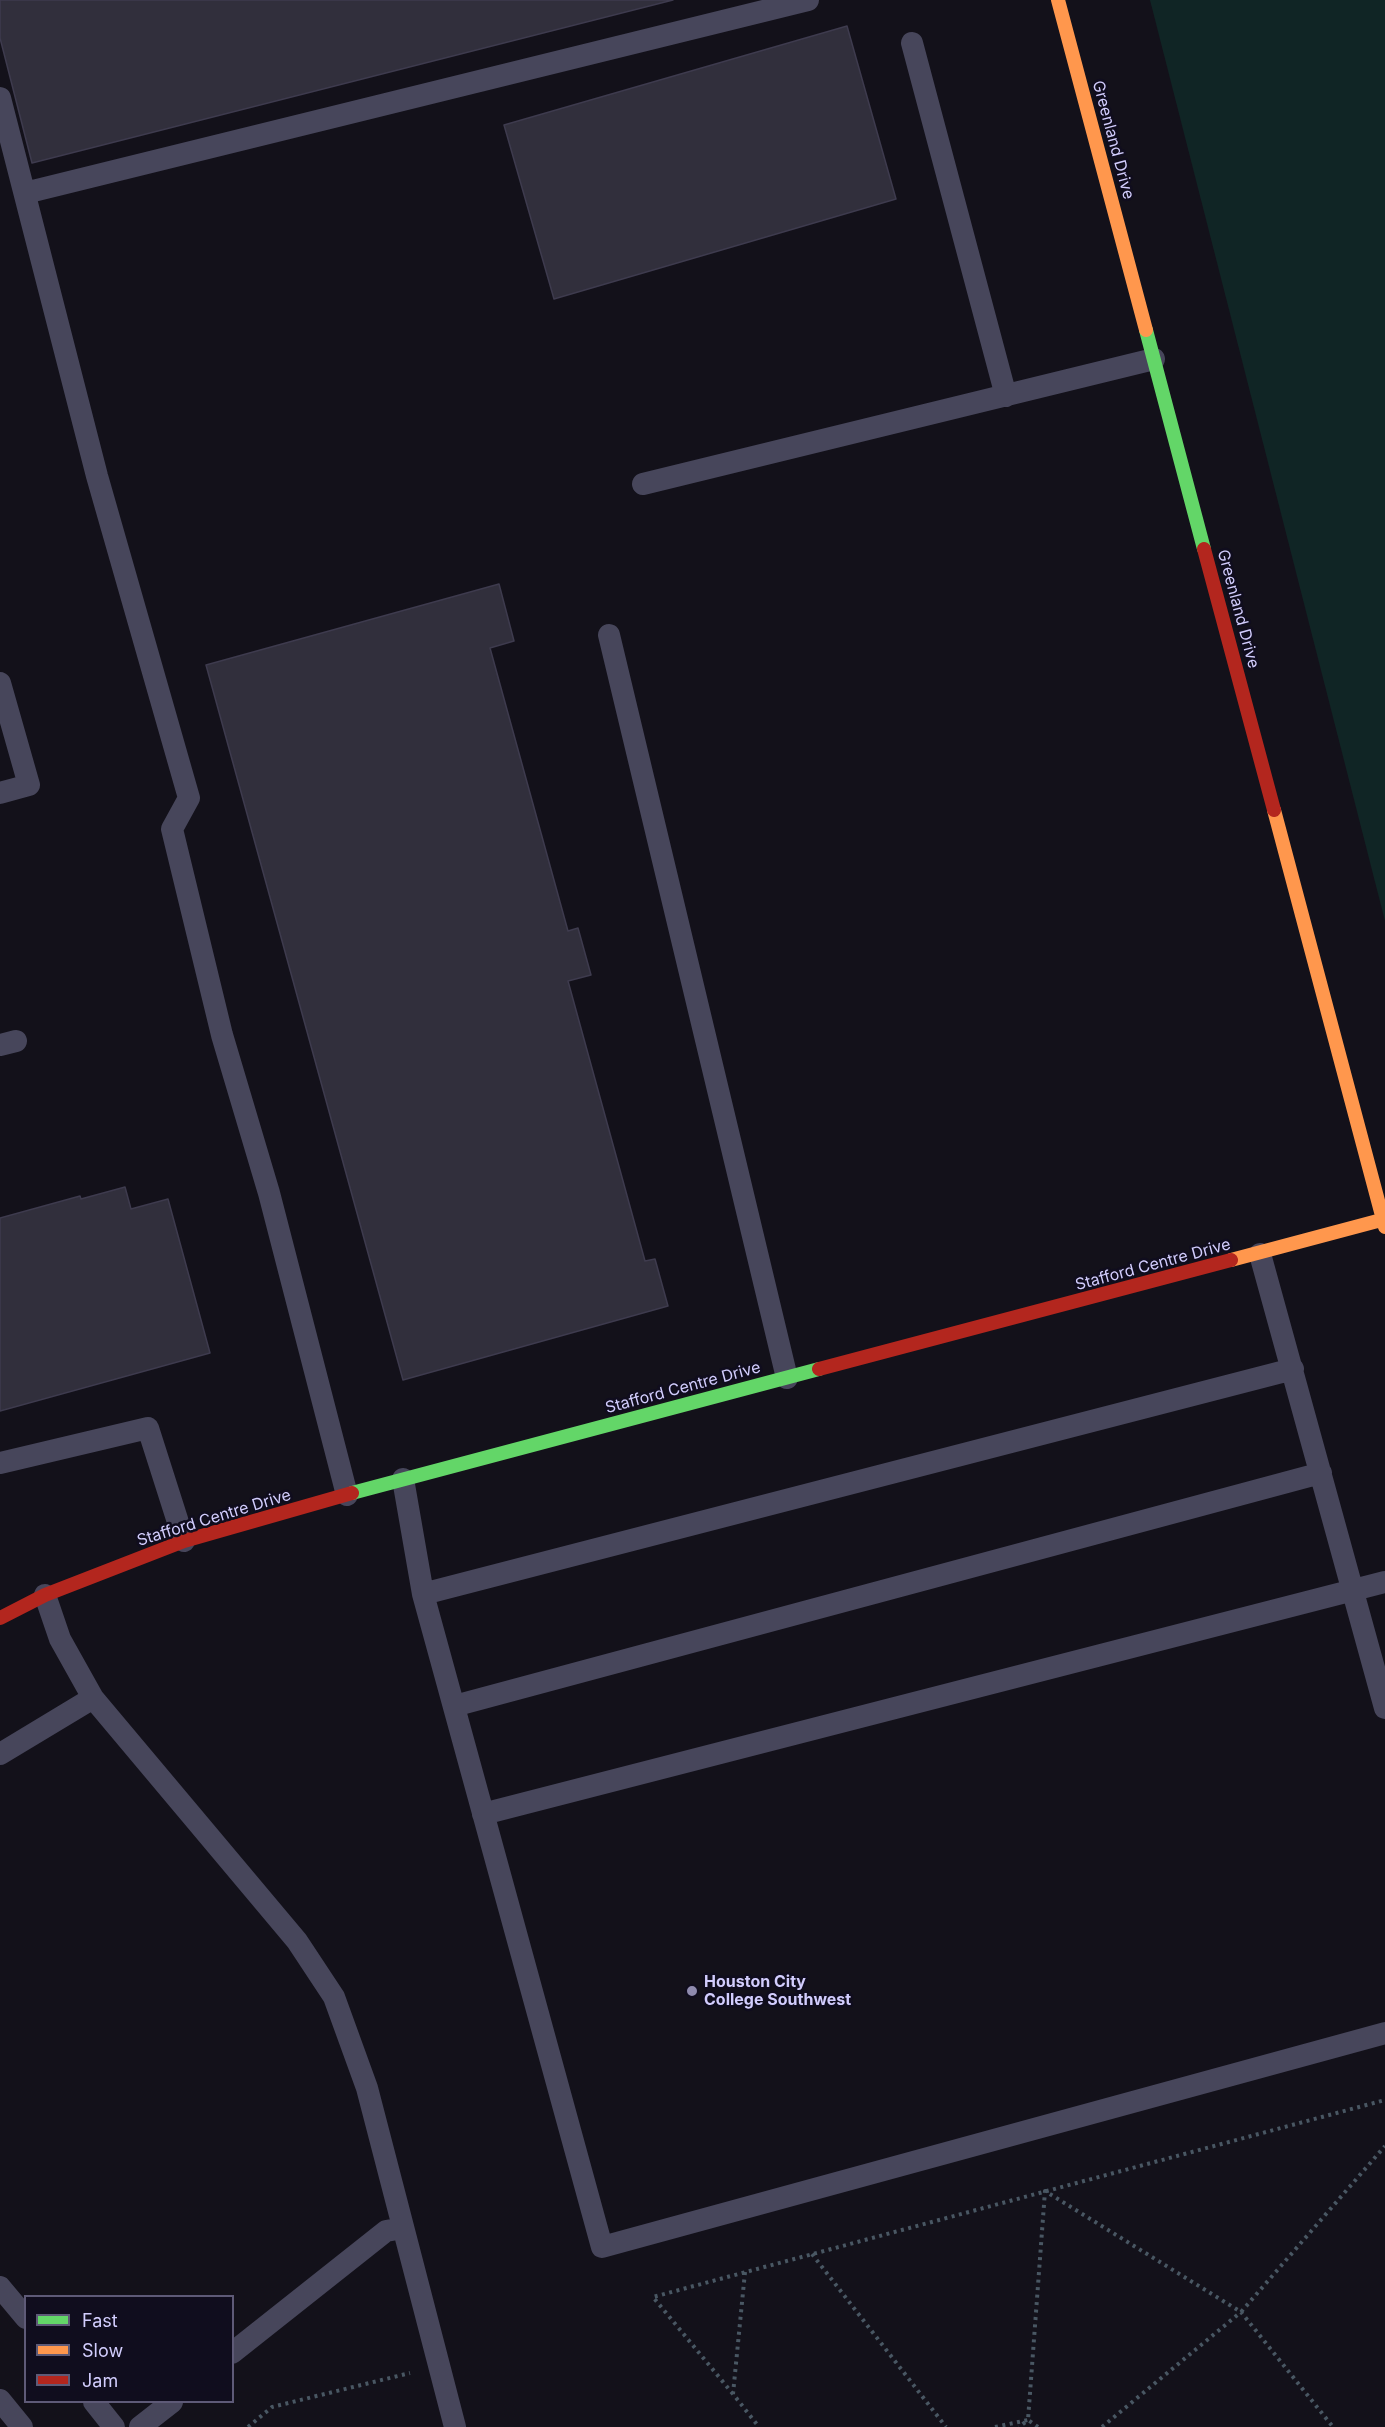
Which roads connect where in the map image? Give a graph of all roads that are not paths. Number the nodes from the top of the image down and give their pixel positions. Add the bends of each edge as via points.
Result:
1 (808, 0) edge
2 (1058, 0) edge
3 (912, 43) dead end
4 (0, 98) edge
5 (25, 193) junction
6 (1154, 359) junction
7 (1006, 396) junction
8 (643, 484) dead end
9 (609, 635) dead end
10 (0, 683) edge
11 (0, 793) edge
12 (1384, 1222) edge
13 (1260, 1254) junction
14 (1293, 1369) junction
15 (787, 1378) junction
16 (0, 1463) edge
17 (1321, 1473) junction
18 (403, 1479) junction
19 (347, 1495) junction
20 (184, 1541) junction
21 (1385, 1582) edge
22 (1353, 1591) junction
23 (423, 1594) junction
24 (45, 1595) junction
25 (0, 1618) edge
26 (93, 1698) junction
27 (454, 1706) junction
28 (1385, 1708) edge
29 (0, 1754) edge
30 (483, 1814) junction
31 (1385, 2033) edge
32 (403, 2228) junction
33 (0, 2287) edge
34 (24, 2316) edge
35 (234, 2351) edge
36 (0, 2400) edge
37 (95, 2403) edge
38 (171, 2403) edge
39 (22, 2427) edge
40 (114, 2427) edge
41 (140, 2427) edge
42 (455, 2427) edge

1 - 5 lane
2 - 6 street, Greenland Drive
3 - 7 lane
4 - 5 lane
5 - 19 lane via 98,476 189,798 172,829 222,1035 269,1193
6 - 7 lane
6 - 12 street, Greenland Drive
7 - 8 lane
9 - 15 lane
10 - 11 lane via 29,785
12 - 13 street, Stafford Centre Drive
13 - 14 lane
13 - 15 street, Stafford Centre Drive
14 - 17 lane
14 - 23 lane
15 - 18 street, Stafford Centre Drive
16 - 20 lane via 148,1428
17 - 22 lane
17 - 27 lane
18 - 19 street, Stafford Centre Drive
18 - 23 lane
19 - 20 street, Stafford Centre Drive
20 - 24 street, Stafford Centre Drive
21 - 22 lane
22 - 28 lane
22 - 30 lane
23 - 27 lane
24 - 25 street, Stafford Centre Drive
24 - 26 lane via 60,1639
26 - 29 lane
26 - 32 lane via 297,1941 334,1997 367,2088
27 - 30 lane
30 - 31 lane via 602,2247
32 - 35 lane via 386,2231
32 - 42 lane
33 - 34 lane
36 - 39 lane
37 - 40 lane
38 - 41 lane

